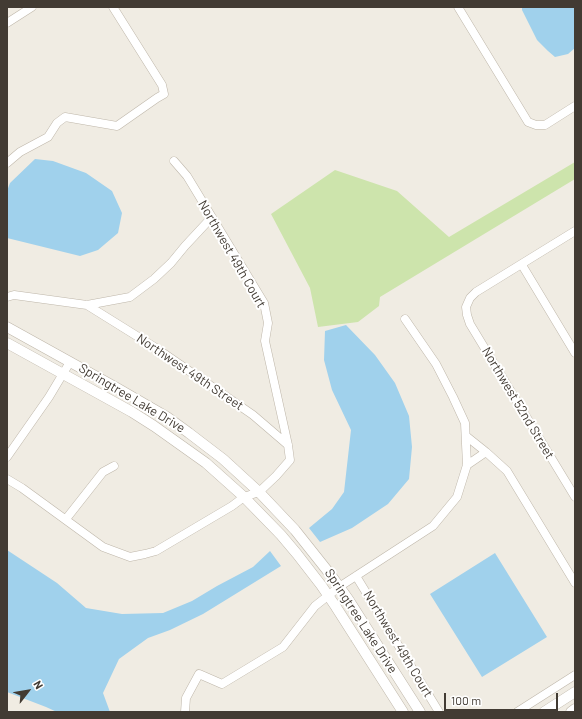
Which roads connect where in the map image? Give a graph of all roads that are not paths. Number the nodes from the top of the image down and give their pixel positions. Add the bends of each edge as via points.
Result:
1 (32, 7) edge
2 (113, 7) edge
3 (458, 7) edge
4 (7, 23) edge
5 (575, 106) edge
6 (174, 161) dead end
7 (7, 163) edge
8 (212, 217) junction
9 (575, 231) edge
10 (522, 265) junction
11 (7, 297) edge
12 (87, 305) junction
13 (405, 319) dead end
14 (7, 327) edge
15 (7, 343) edge
16 (575, 352) edge
17 (70, 362) junction
18 (63, 374) junction
19 (466, 436) junction
20 (288, 445) junction
21 (486, 452) junction
22 (7, 457) edge
23 (467, 465) junction
24 (114, 466) dead end
25 (7, 479) edge
26 (259, 492) junction
27 (244, 497) junction
28 (575, 497) edge
29 (66, 519) junction
30 (356, 576) junction
31 (575, 583) edge
32 (340, 587) junction
33 (328, 594) junction
34 (575, 675) edge
35 (575, 692) edge
36 (558, 708) edge
37 (575, 709) edge
38 (185, 712) edge
39 (403, 712) edge
40 (420, 712) edge
41 (439, 712) edge
42 (517, 712) edge
43 (544, 712) edge
44 (571, 712) edge

1 - 4 street
2 - 7 street via 162,85 164,94 117,126 65,117 48,138 20,152
3 - 5 street via 528,122 546,125
6 - 8 street, Northwest 49th Court via 187,176
8 - 12 street via 171,263 130,296
8 - 20 street, Northwest 49th Court via 264,303 268,323 265,341
9 - 10 street
10 - 16 street
10 - 28 street, Northwest 52nd Street via 476,292 466,306 467,315 470,324
11 - 12 street via 14,295
12 - 20 street, Northwest 49th Street via 156,348 253,415
13 - 19 street via 436,364 465,423
14 - 17 street, Springtree Lake Drive
15 - 18 street, Springtree Lake Drive
17 - 18 street
17 - 26 street, Springtree Lake Drive via 124,391 189,433
18 - 22 street
18 - 27 street, Springtree Lake Drive via 165,433 206,463
19 - 21 street
19 - 23 street
20 - 26 street, Northwest 49th Court via 290,460
21 - 23 street
21 - 31 street via 507,471
23 - 30 street via 457,497 433,526
24 - 29 street via 103,472
25 - 29 street
26 - 27 street, Northwest 49th Court
26 - 32 street, Springtree Lake Drive via 313,551
27 - 29 street, Northwest 49th Court via 156,551 130,557 103,547
27 - 33 street, Springtree Lake Drive via 285,540
30 - 32 street
30 - 41 street, Northwest 49th Court
32 - 33 street
32 - 40 street, Springtree Lake Drive
33 - 38 street via 315,606 283,647 222,684 199,674 186,698
33 - 39 street, Springtree Lake Drive
34 - 42 street
35 - 36 street
36 - 43 street
37 - 44 street

